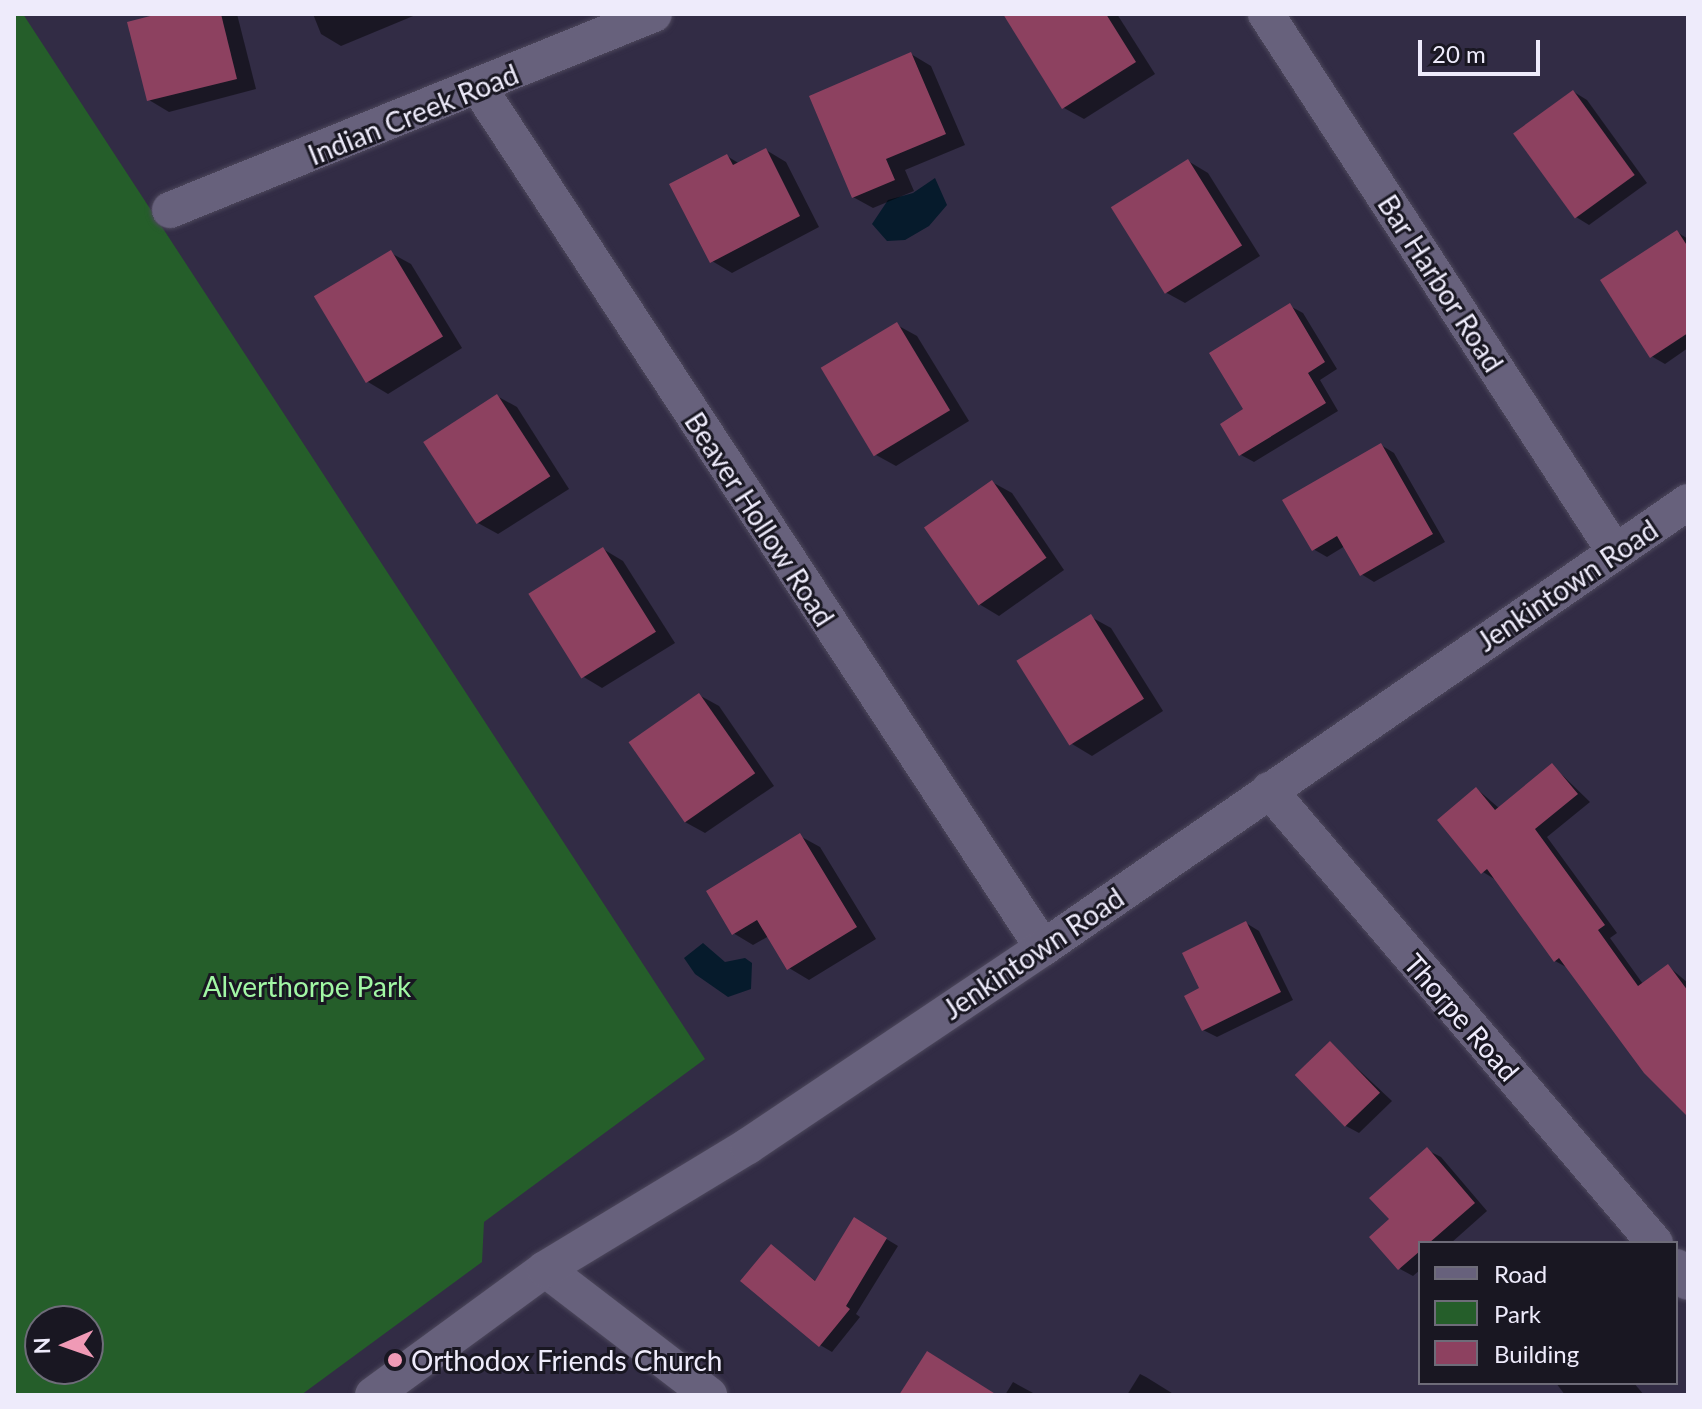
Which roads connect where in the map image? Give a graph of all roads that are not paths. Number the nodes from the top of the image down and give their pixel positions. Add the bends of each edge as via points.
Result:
1 (654, 14) edge
2 (1266, 14) edge
3 (479, 88) junction
4 (170, 210) dead end
5 (1688, 502) edge
6 (1615, 552) junction
7 (1269, 790) junction
8 (1043, 948) junction
9 (1653, 1241) edge
10 (545, 1269) junction
11 (373, 1395) edge
12 (709, 1395) edge

1 - 3 street, Indian Creek Road
2 - 6 street, Bar Harbor Road
3 - 4 street, Indian Creek Road
3 - 8 street, Beaver Hollow Road
5 - 6 street, Jenkintown Road
6 - 7 street, Jenkintown Road
7 - 8 street, Jenkintown Road
7 - 9 street, Thorpe Road
8 - 10 street, Jenkintown Road via 748,1146
10 - 11 street, Jenkintown Road
10 - 12 street

